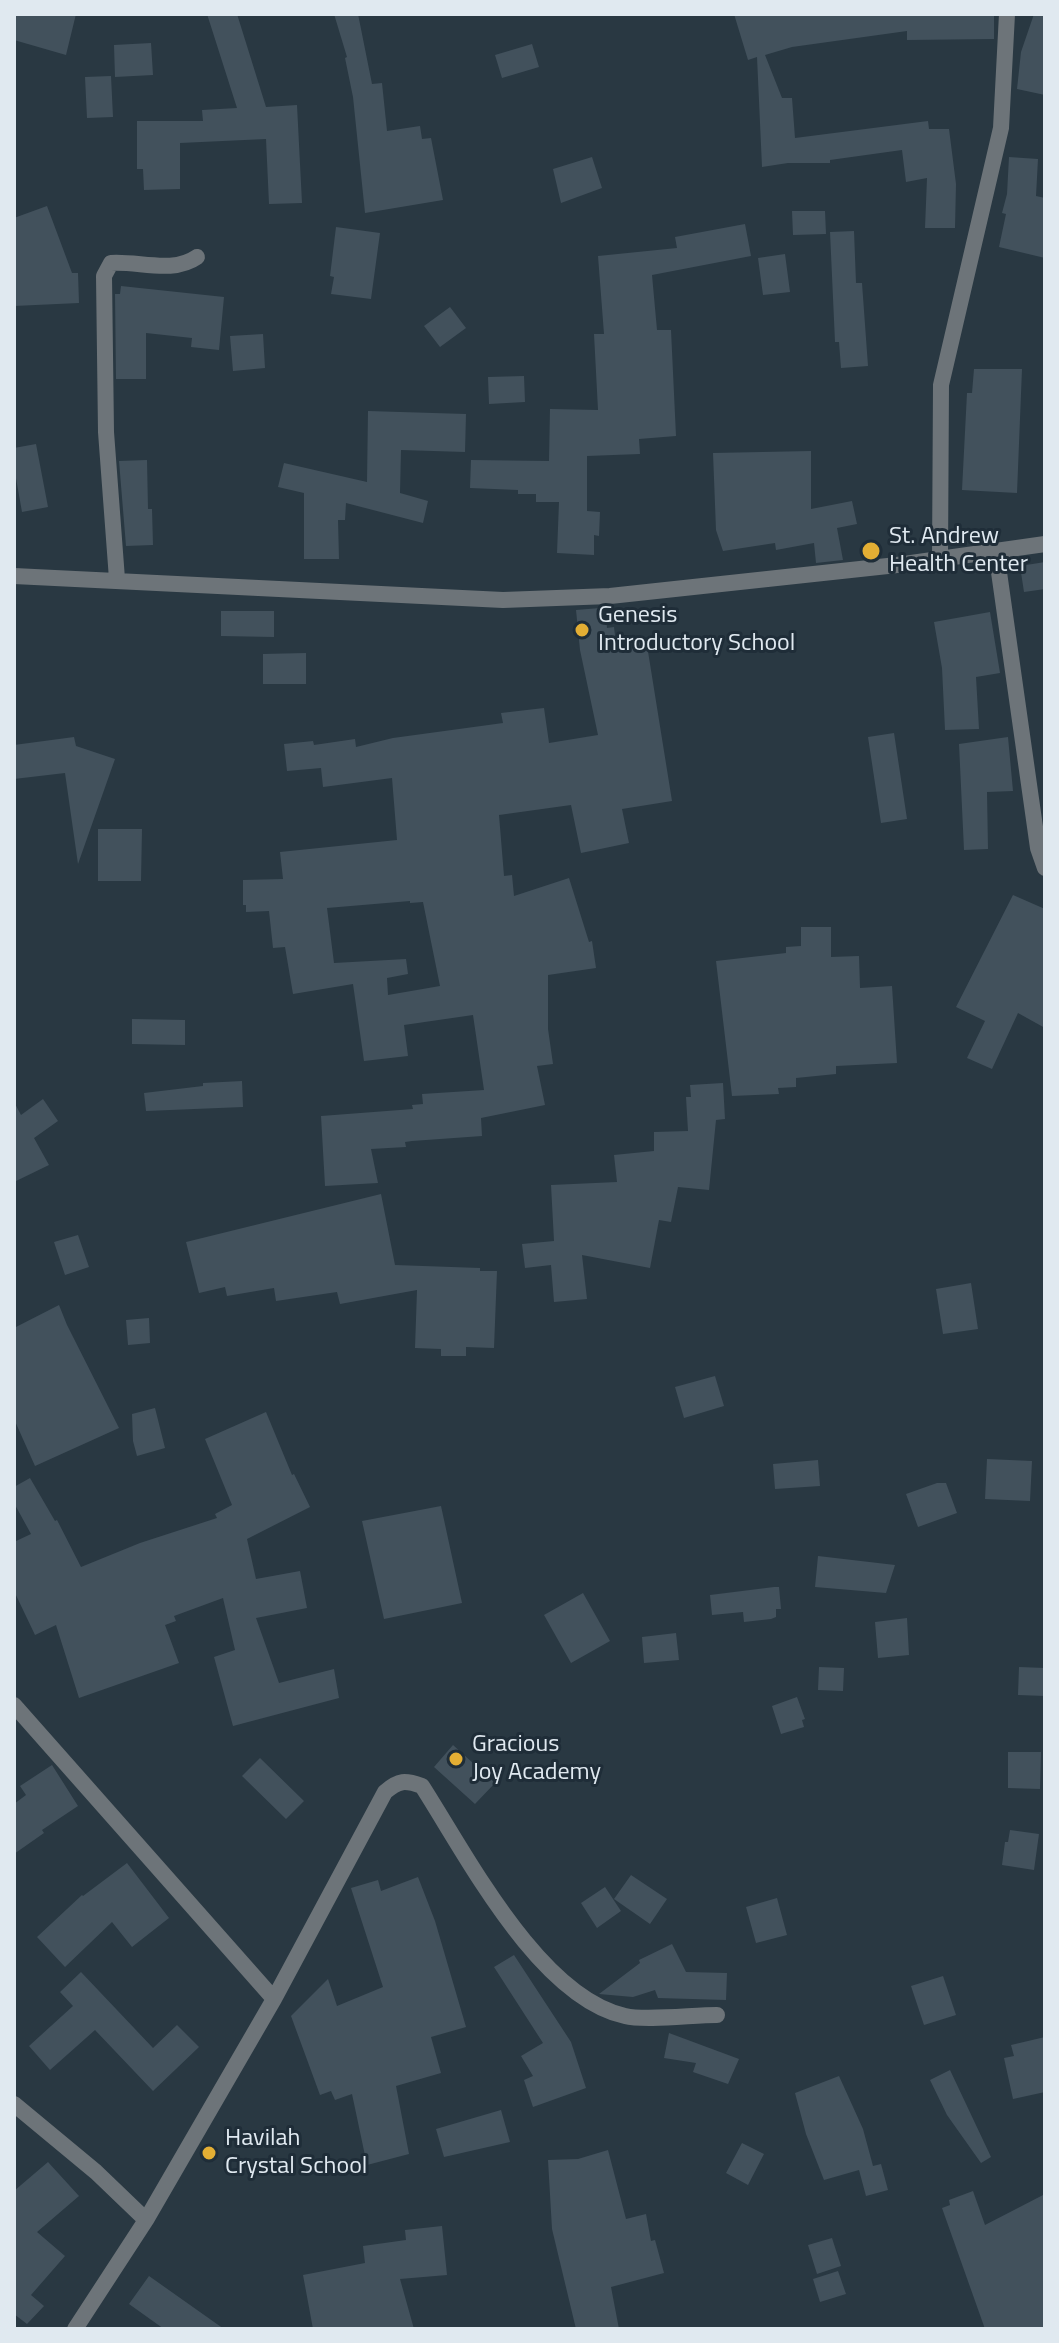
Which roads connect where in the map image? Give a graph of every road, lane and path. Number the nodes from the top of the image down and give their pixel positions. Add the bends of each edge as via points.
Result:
1 (1007, 14) edge
2 (197, 257) dead end
3 (1045, 544) edge
4 (996, 551) junction
5 (940, 559) junction
6 (14, 576) edge
7 (117, 579) junction
8 (1045, 868) edge
9 (14, 1705) edge
10 (274, 1999) junction
11 (717, 2015) dead end
12 (14, 2104) edge
13 (146, 2220) junction
14 (75, 2329) edge

1 - 5 street via 1001,128 941,385
2 - 7 street via 168,266 111,263 104,276 106,432
3 - 4 street
4 - 5 street
4 - 8 street
5 - 7 street via 610,596 503,600
6 - 7 street
9 - 10 street
10 - 11 street via 385,1792 407,1780 422,1786 515,1932 557,1979 593,2007 628,2017
10 - 13 street
12 - 13 street
13 - 14 street

